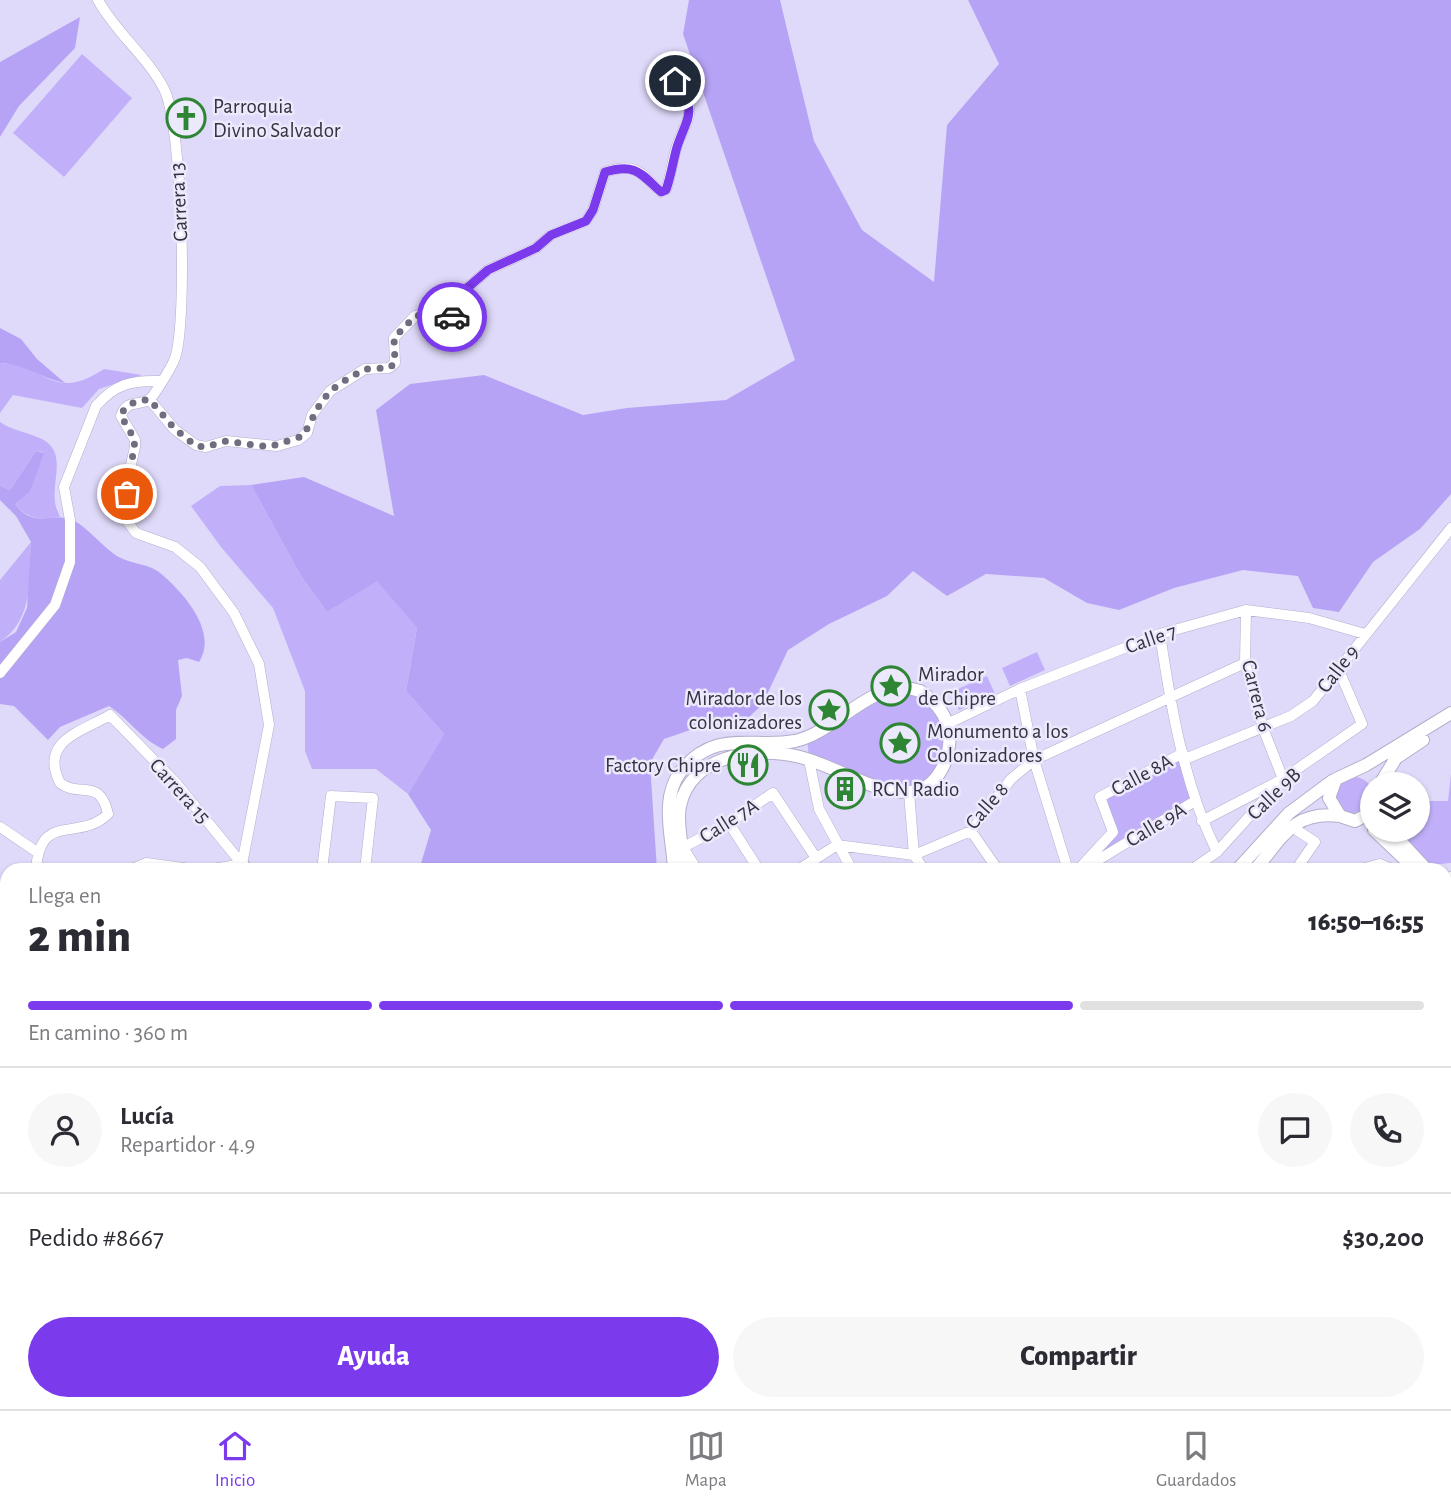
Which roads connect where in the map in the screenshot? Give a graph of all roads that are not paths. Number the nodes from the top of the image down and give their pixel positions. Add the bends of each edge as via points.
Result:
1 (98, 0) edge
2 (675, 81) dead end
3 (160, 381) junction
4 (149, 399) junction
5 (1451, 528) edge
6 (1246, 610) junction
7 (1160, 634) junction
8 (1365, 634) junction
9 (1245, 663) junction
10 (1338, 668) junction
11 (0, 673) edge
12 (1020, 689) junction
13 (1170, 699) junction
14 (1451, 713) edge
15 (1451, 722) edge
16 (947, 724) junction
17 (1263, 729) junction
18 (1184, 756) junction
19 (809, 760) junction
20 (1034, 760) junction
21 (1348, 772) junction
22 (1387, 772) edge
23 (1360, 773) edge
24 (1283, 779) junction
25 (1336, 779) junction
26 (909, 792) junction
27 (1195, 801) junction
28 (1340, 817) junction
29 (1360, 819) edge
30 (1202, 821) junction
31 (1356, 821) junction
32 (729, 823) junction
33 (1360, 823) edge
34 (0, 827) edge
35 (1292, 827) junction
36 (971, 831) junction
37 (1387, 842) edge
38 (1401, 842) edge
39 (837, 845) junction
40 (679, 850) junction
41 (37, 852) junction
42 (1217, 852) junction
43 (914, 855) junction
44 (816, 858) junction
45 (36, 863) edge
46 (241, 863) edge
47 (245, 863) edge
48 (323, 863) edge
49 (366, 863) edge
50 (676, 863) edge
51 (682, 863) edge
52 (691, 863) edge
53 (755, 863) edge
54 (808, 863) edge
55 (848, 863) edge
56 (919, 863) edge
57 (994, 863) edge
58 (1066, 863) edge
59 (1086, 863) edge
60 (1092, 863) edge
61 (1201, 863) edge
62 (1243, 863) edge
63 (1261, 863) edge
64 (1300, 863) edge
65 (1409, 863) edge
66 (1421, 863) edge

1 - 3 street, Carrera 13 via 165,91 175,143 183,317 175,360
2 - 4 street via 688,99 691,113 666,190 661,192 632,168 605,172 586,221 482,274 466,289 447,328 428,314 415,316 394,338 395,363 389,368 365,369 330,391 312,415 307,433 298,440 260,447 226,441 196,446
3 - 4 street, Carrera 13
3 - 11 street via 126,382 96,406 64,487 70,562 55,605
4 - 47 street via 133,401 121,416 135,447 128,478 127,521 136,533 187,555 217,587 259,664 266,695 269,725
5 - 8 street, Calle 9
6 - 7 street, Calle 7
6 - 8 street, Calle 7 via 1309,618
6 - 9 street, Carrera 6
7 - 12 street, Calle 7
7 - 13 street
8 - 10 street, Calle 9
9 - 13 street, Calle 8
9 - 17 street, Carrera 6
10 - 17 street, Calle 9 via 1313,701
10 - 24 street, Calle 9B via 1362,724
12 - 16 street, Calle 7
12 - 20 street
13 - 18 street
13 - 20 street, Calle 8
14 - 21 main road
15 - 22 main road via 1396,758
16 - 26 main road via 948,748 940,772 926,787
16 - 40 main road via 928,696 902,687 876,696 794,741 712,747 676,780 668,816
17 - 18 street, Calle 9
17 - 24 street, Carrera 6
18 - 27 street
18 - 59 street, Calle 8A via 1100,797 1113,832
19 - 26 main road via 885,788
19 - 39 street via 819,809
19 - 40 main road via 741,755 704,769 685,791 680,806
20 - 36 street, Calle 8 via 1011,779
20 - 58 street
21 - 23 main road
21 - 25 main road
24 - 30 street, Calle 9A
24 - 42 street, Calle 9B
25 - 28 main road via 1329,799
25 - 62 main road via 1289,813
26 - 43 street
27 - 30 street
27 - 60 street, Calle 9A
28 - 31 main road
28 - 35 main road via 1308,816
29 - 31 main road
30 - 42 street
31 - 33 main road
32 - 40 street, Calle 7A
32 - 44 street, Calle 7A via 773,793
32 - 53 street
34 - 41 street
35 - 63 main road
35 - 64 street via 1315,842
36 - 43 street, Calle 8
36 - 57 street
37 - 65 main road
38 - 66 main road
39 - 43 street
39 - 44 street
39 - 55 street
40 - 50 main road
40 - 51 main road
40 - 52 street
41 - 45 street
41 - 46 street, Carrera 15 via 50,833 100,822 108,814 99,793 60,783 53,760 59,745 110,715 176,783
42 - 61 street, Calle 9B
43 - 56 street
44 - 54 street
48 - 49 street via 331,796 373,798

